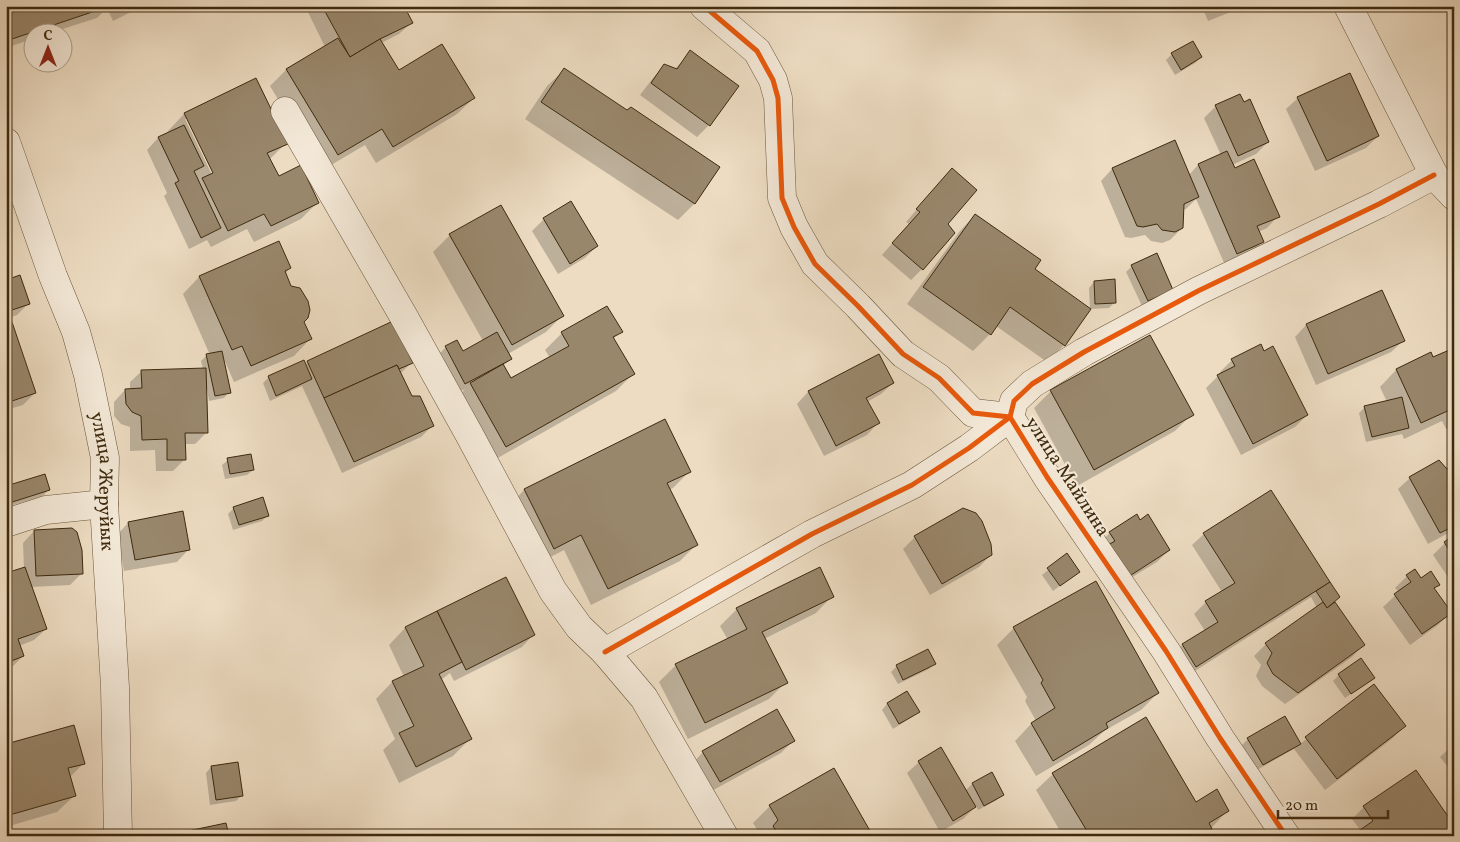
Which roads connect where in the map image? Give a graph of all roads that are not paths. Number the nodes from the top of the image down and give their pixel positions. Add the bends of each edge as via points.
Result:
1 (704, 6) edge
2 (1348, 6) edge
3 (285, 111) dead end
4 (6, 142) edge
5 (1434, 175) junction
6 (1454, 196) edge
7 (1010, 417) junction
8 (104, 504) junction
9 (6, 523) edge
10 (605, 652) junction
11 (118, 836) edge
12 (724, 836) edge
13 (1286, 836) edge

1 - 7 street, улица Майлина via 757,51 773,80 778,98 782,198 815,264 903,354 939,378 973,413
2 - 5 street
3 - 10 street via 469,434 553,591 578,626
4 - 8 street, улица Жеруйык via 52,276 76,332 88,375 105,458
5 - 6 street
5 - 7 street via 1198,291 1084,352 1032,384 1014,401
7 - 10 street via 912,485 812,534
7 - 13 street, улица Майлина
8 - 9 street via 46,510
8 - 11 street, улица Жеруйык via 115,688
10 - 12 street via 644,698

